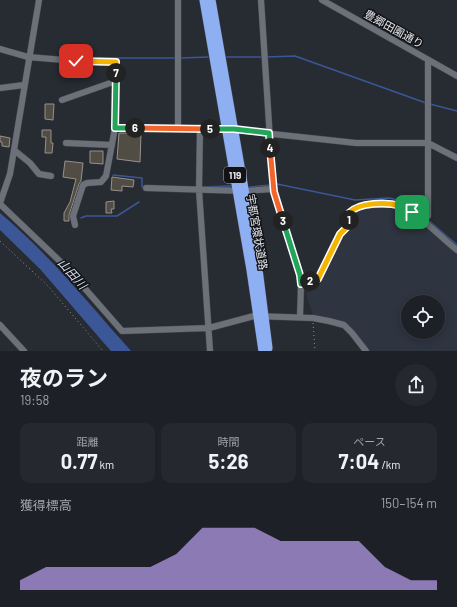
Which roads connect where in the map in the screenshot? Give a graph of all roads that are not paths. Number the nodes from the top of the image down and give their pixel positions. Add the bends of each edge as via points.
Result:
1 (39, 0) edge
2 (178, 0) edge
3 (204, 0) edge
4 (211, 0) edge
5 (261, 0) edge
6 (322, 0) edge
7 (0, 49) edge
8 (28, 57) junction
9 (428, 60) junction
10 (457, 76) edge
11 (116, 81) junction
12 (24, 85) junction
13 (0, 88) edge
14 (62, 100) dead end
15 (115, 128) junction
16 (178, 128) junction
17 (200, 128) junction
18 (230, 129) junction
19 (269, 133) junction
20 (66, 143) dead end
21 (428, 143) junction
22 (112, 145) junction
23 (14, 150) junction
24 (457, 158) edge
25 (51, 176) dead end
26 (146, 188) dead end
27 (273, 189) junction
28 (198, 190) junction
29 (241, 191) junction
30 (0, 204) edge
31 (428, 216) dead end
32 (75, 225) dead end
33 (457, 250) edge
34 (301, 284) junction
35 (262, 317) junction
36 (300, 317) junction
37 (0, 325) edge
38 (209, 328) junction
39 (24, 351) edge
40 (210, 351) edge
41 (263, 351) edge
42 (269, 351) edge
43 (366, 351) edge

1 - 8 street
2 - 16 street
3 - 18 highway, 宇都宮環状道路 / 119
4 - 18 highway, 宇都宮環状道路 / 119
5 - 19 street
6 - 9 street, 豊郷田園通り
7 - 8 street
8 - 11 street via 116,62
8 - 12 street
9 - 10 street, 豊郷田園通り
9 - 21 street
11 - 14 street
11 - 15 street
12 - 13 street
12 - 23 street
15 - 16 street
15 - 22 street
16 - 17 street
17 - 18 street
17 - 28 street
18 - 19 street
18 - 29 highway, 宇都宮環状道路 / 119
19 - 21 street via 356,143
19 - 27 street
20 - 22 street
21 - 24 street
21 - 31 street
22 - 32 street via 106,176 100,182 87,182 83,185 73,216
23 - 25 street via 40,174
23 - 30 street via 10,174
26 - 28 street
27 - 29 street
27 - 34 street
28 - 29 street
28 - 38 street
29 - 35 highway, 宇都宮環状道路 / 119
30 - 38 street via 57,258 122,331
33 - 34 street via 412,212 400,206 384,203 363,206 352,209 349,213 347,227 340,234 318,279
34 - 36 street
35 - 36 street
35 - 38 street via 254,316
35 - 41 highway, 宇都宮環状道路 / 119
35 - 42 highway, 宇都宮環状道路 / 119
36 - 43 street via 344,325
37 - 39 street
38 - 40 street

